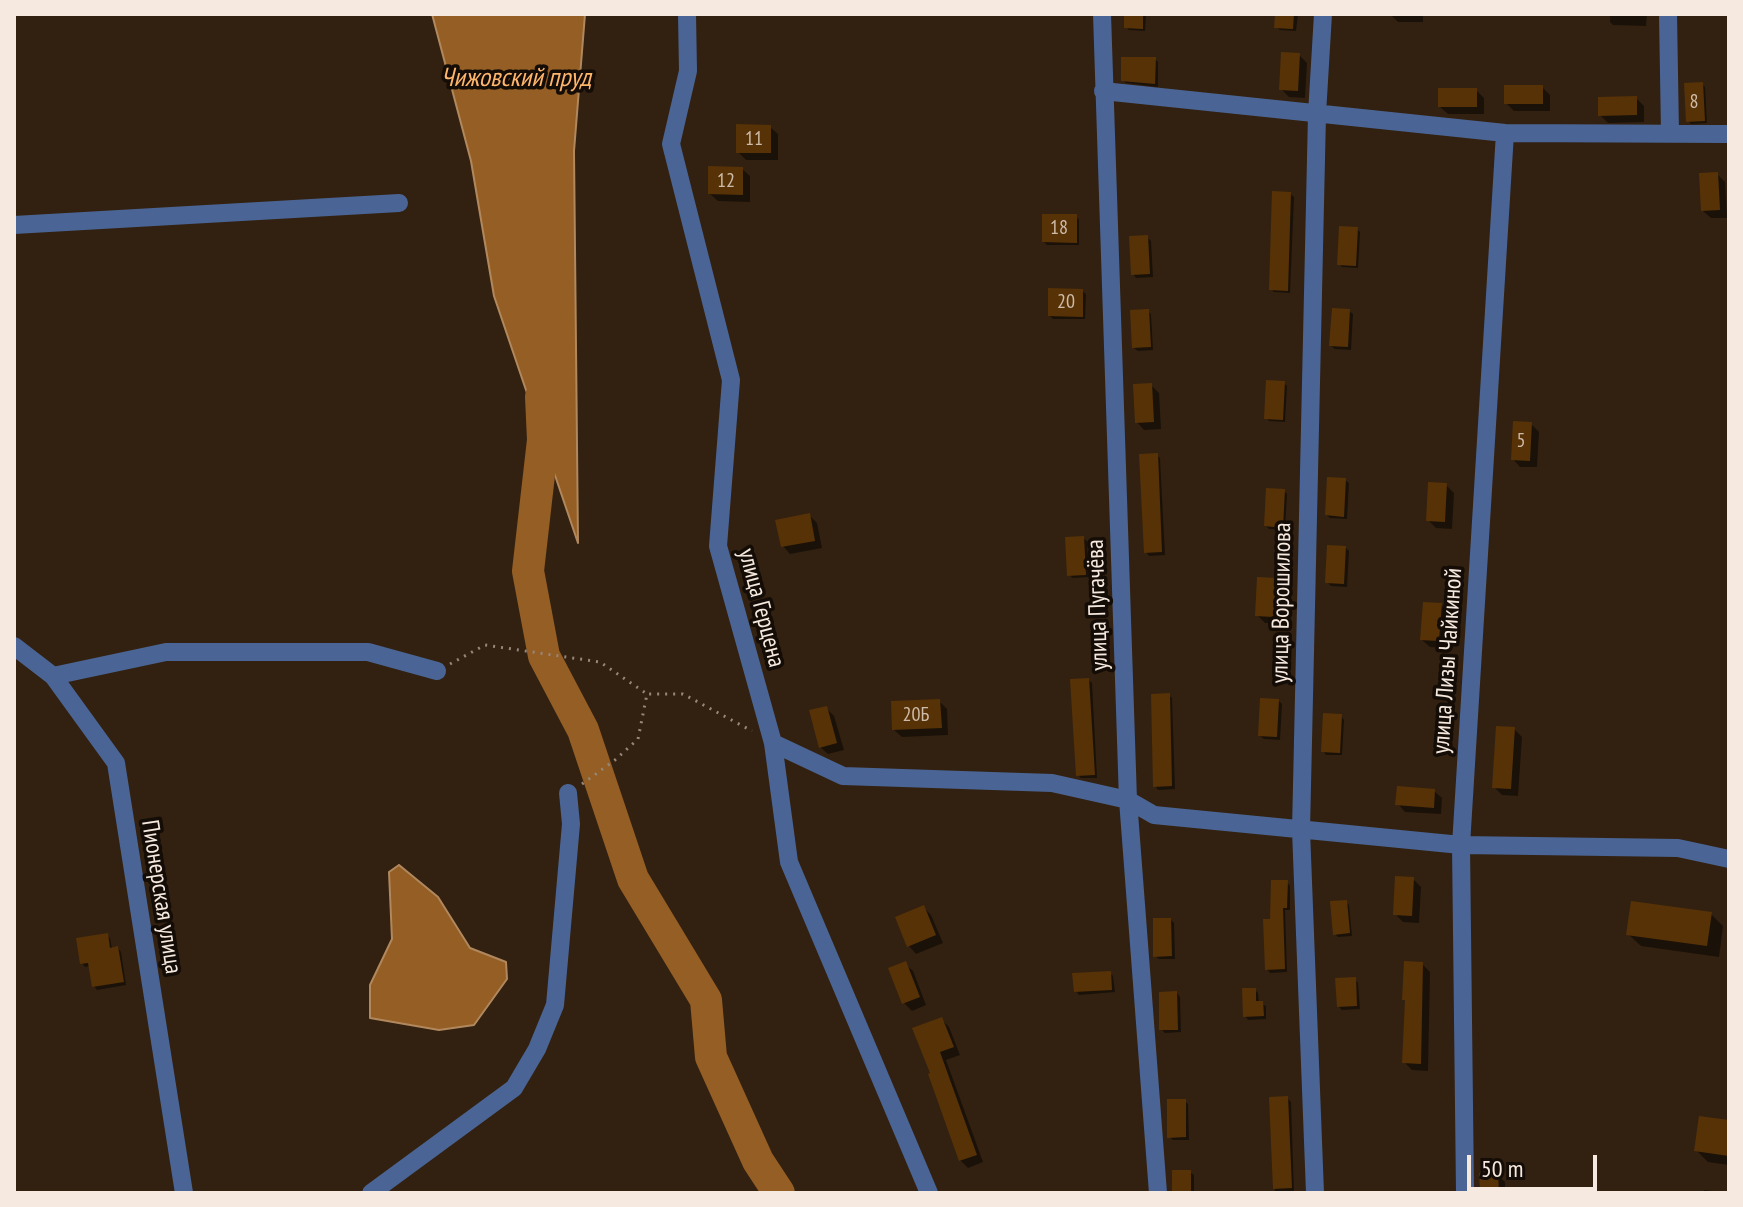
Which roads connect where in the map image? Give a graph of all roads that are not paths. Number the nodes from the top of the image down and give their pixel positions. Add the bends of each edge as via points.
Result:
1 (687, 14) edge
2 (1102, 14) edge
3 (1323, 14) edge
4 (1668, 14) edge
5 (1103, 91) junction
6 (1317, 114) junction
7 (1505, 133) junction
8 (1670, 133) junction
9 (1729, 134) edge
10 (399, 203) dead end
11 (14, 225) edge
12 (14, 646) edge
13 (437, 671) road end
14 (53, 676) junction
15 (773, 743) junction
16 (568, 793) road end
17 (1128, 800) junction
18 (1301, 830) junction
19 (1461, 845) junction
20 (1729, 859) edge
21 (184, 1193) edge
22 (371, 1193) edge
23 (929, 1193) edge
24 (1158, 1193) edge
25 (1315, 1193) edge
26 (1465, 1193) edge

1 - 15 street, улица Герцена via 688,71 671,144 731,380 718,546
2 - 5 street, улица Пугачёва
3 - 6 street, улица Ворошилова
4 - 8 street
5 - 6 street
5 - 17 street, улица Пугачёва
6 - 7 street
6 - 18 street, улица Ворошилова
7 - 8 street
7 - 19 street, улица Лизы Чайкиной
8 - 9 street
10 - 11 street
12 - 14 street, Пионерская улица
13 - 14 street via 368,652 166,652
14 - 21 street, Пионерская улица via 116,763
15 - 17 street via 843,776 1052,783
15 - 23 street, улица Герцена via 789,862
16 - 22 street via 571,824 555,1005 537,1049 514,1088
17 - 18 street via 1154,815
17 - 24 street, улица Пугачёва
18 - 19 street
18 - 25 street, улица Ворошилова
19 - 20 street via 1678,848
19 - 26 street, улица Лизы Чайкиной

